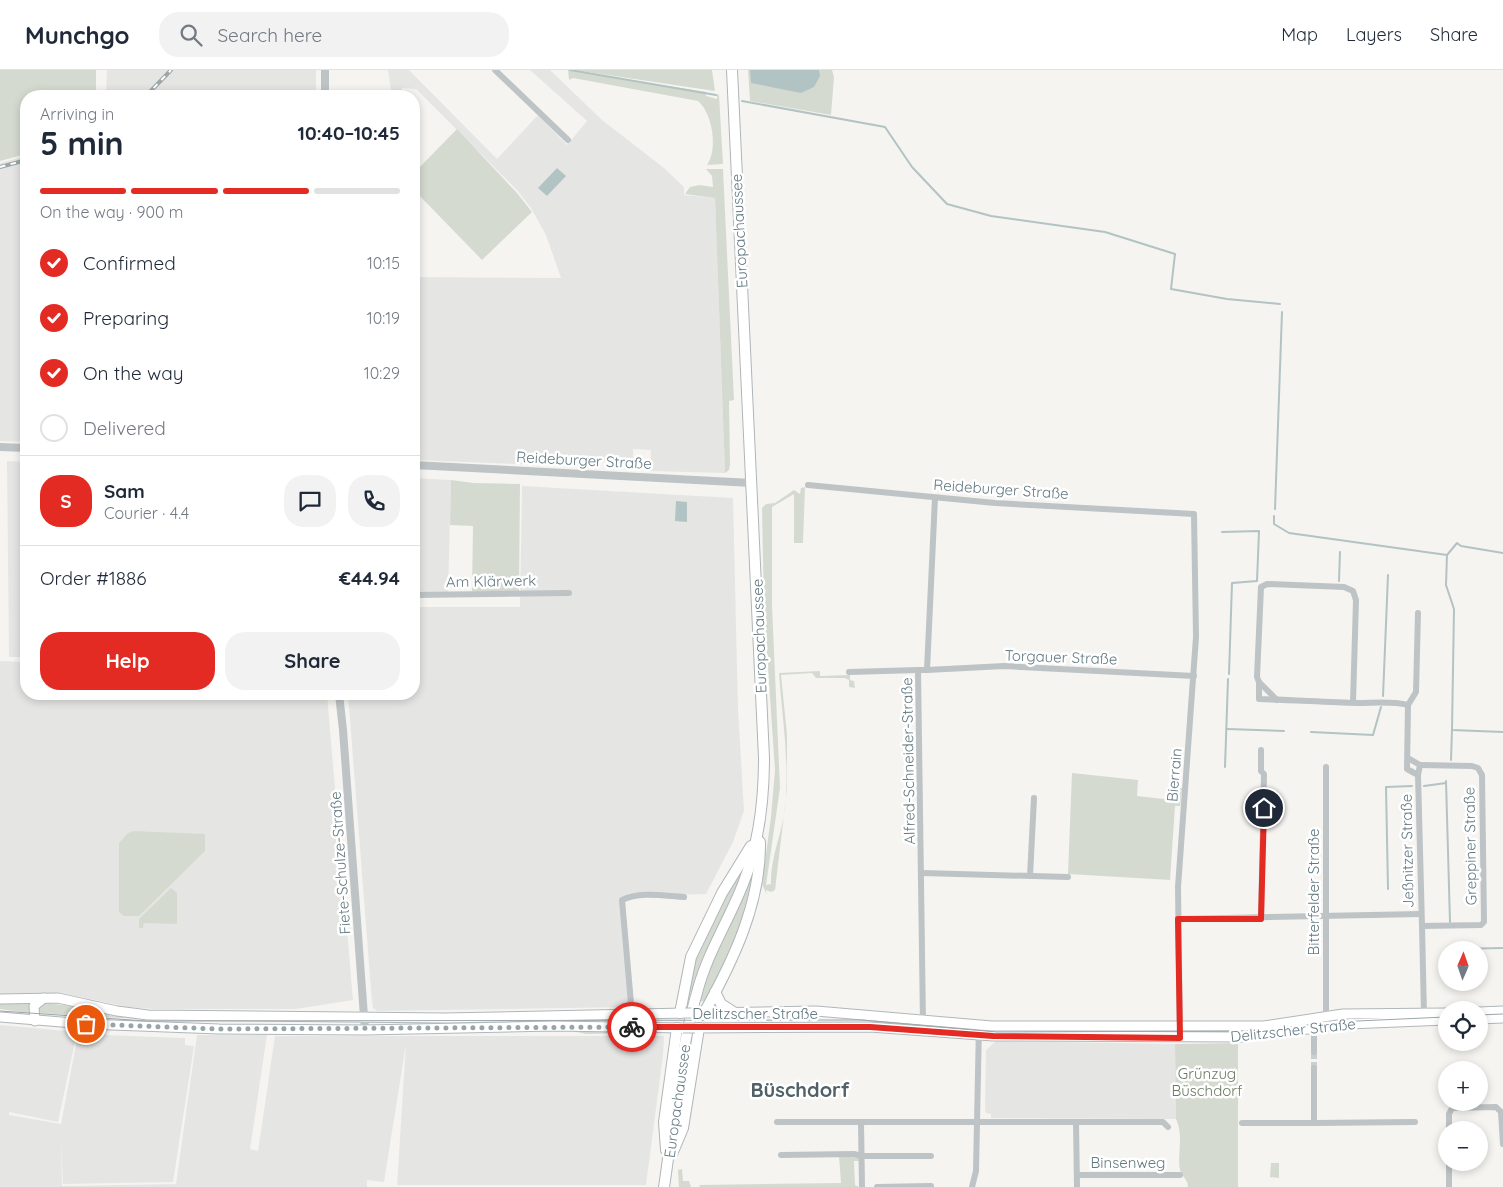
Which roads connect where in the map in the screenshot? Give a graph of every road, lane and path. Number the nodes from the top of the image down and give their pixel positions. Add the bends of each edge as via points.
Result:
1 (325, 70) edge
2 (495, 70) edge
3 (732, 70) edge
4 (324, 90) edge
5 (568, 140) dead end
6 (0, 448) edge
7 (20, 448) edge
8 (420, 466) edge
9 (752, 483) junction
10 (808, 485) dead end
11 (935, 498) junction
12 (1194, 514) joint
13 (569, 593) dead end
14 (420, 595) edge
15 (1418, 613) dead end
16 (918, 670) junction
17 (927, 670) junction
18 (849, 672) dead end
19 (1194, 676) junction
20 (1259, 682) junction
21 (340, 700) edge
22 (1277, 700) junction
23 (1353, 703) junction
24 (1408, 705) junction
25 (1261, 750) dead end
26 (1408, 758) junction
27 (1420, 765) junction
28 (1326, 767) dead end
29 (1418, 775) junction
30 (1034, 798) dead end
31 (759, 826) junction
32 (922, 873) junction
33 (1030, 876) junction
34 (1068, 877) dead end
35 (684, 896) dead end
36 (1421, 914) junction
37 (1325, 916) junction
38 (1178, 919) junction
39 (1261, 919) junction
40 (1422, 926) junction
41 (715, 992) junction
42 (44, 998) junction
43 (0, 999) edge
44 (1503, 1011) edge
45 (1488, 1012) edge
46 (683, 1013) junction
47 (700, 1013) junction
48 (735, 1013) junction
49 (1438, 1013) edge
50 (1424, 1014) junction
51 (632, 1015) junction
52 (364, 1016) junction
53 (1326, 1016) junction
54 (0, 1018) edge
55 (1503, 1018) edge
56 (1488, 1019) edge
57 (1438, 1020) edge
58 (35, 1021) junction
59 (1314, 1023) junction
60 (1181, 1026) junction
61 (923, 1027) junction
62 (680, 1028) junction
63 (697, 1028) junction
64 (365, 1030) junction
65 (978, 1030) junction
66 (1180, 1038) junction
67 (1314, 1052) tunnel mouth
68 (1314, 1068) tunnel mouth
69 (1449, 1121) edge
70 (777, 1122) dead end
71 (861, 1122) junction
72 (976, 1122) junction
73 (1076, 1122) junction
74 (1415, 1122) dead end
75 (1242, 1123) dead end
76 (1314, 1123) junction
77 (1168, 1127) dead end
78 (1503, 1144) edge
79 (782, 1155) dead end
80 (861, 1156) junction
81 (931, 1156) dead end
82 (668, 1164) junction
83 (1449, 1171) edge
84 (1077, 1175) junction
85 (1180, 1175) dead end
86 (931, 1186) edge
87 (664, 1187) edge
88 (862, 1187) edge
89 (877, 1187) edge
90 (972, 1187) edge
91 (1077, 1187) edge
92 (1449, 1187) edge

1 - 4 street
2 - 5 street
3 - 9 main road, Europachaussee
6 - 7 street
8 - 9 street, Reideburger Straße
9 - 31 main road, Europachaussee via 764,758
10 - 11 street, Reideburger Straße
11 - 12 street, Reideburger Straße
11 - 17 street, Alfred-Schneider-Straße
12 - 19 street, Bierrain
13 - 14 street, Am Klärwerk
15 - 24 street via 1416,692
16 - 17 street, Alfred-Schneider-Straße
16 - 18 street
16 - 32 street, Alfred-Schneider-Straße
17 - 19 street, Torgauer Straße via 1004,666
19 - 38 street, Bierrain
20 - 22 street
20 - 22 street via 1259,699
20 - 23 street via 1256,677 1261,587 1267,584 1344,587 1353,592 1356,600
21 - 52 street, Fiete-Schulze-Straße
22 - 23 street
23 - 24 street
24 - 26 street
25 - 39 street via 1261,771 1264,774
26 - 27 street
26 - 29 street, Jeßnitzer Straße via 1409,772
27 - 29 street, Jeßnitzer Straße
27 - 40 street, Greppiner Straße via 1472,766 1482,772 1484,922 1481,925
28 - 37 street, Bitterfelder Straße
29 - 36 street, Jeßnitzer Straße
30 - 33 street
31 - 41 main road via 759,868 752,900 740,939
31 - 46 main road via 691,957
31 - 82 main road, Europachaussee via 746,877 706,966 693,1005
32 - 33 street
32 - 61 street, Alfred-Schneider-Straße
33 - 34 street
35 - 51 street via 629,896 622,900
36 - 37 street
36 - 40 street, Jeßnitzer Straße
37 - 39 street
37 - 53 street, Bitterfelder Straße
38 - 39 street
38 - 60 street, Bierrain
40 - 50 street
41 - 47 main road
41 - 48 main road via 721,1004
42 - 43 main road, Delitzscher Straße
42 - 52 main road, Delitzscher Straße via 72,1000 148,1015
42 - 58 main road via 34,1006
44 - 45 main road
46 - 47 main road, Delitzscher Straße, bridge
46 - 51 main road, Delitzscher Straße
46 - 62 main road
47 - 48 main road, Delitzscher Straße
47 - 63 main road
48 - 61 main road, Delitzscher Straße via 816,1011
49 - 50 main road, Delitzscher Straße
50 - 53 main road, Delitzscher Straße
51 - 52 main road, Delitzscher Straße
52 - 64 street, Fiete-Schulze-Straße
53 - 59 main road, Delitzscher Straße
54 - 58 main road, Delitzscher Straße
55 - 56 main road
57 - 59 main road, Delitzscher Straße
58 - 64 main road, Delitzscher Straße via 219,1029
59 - 60 main road, Delitzscher Straße
59 - 66 main road, Delitzscher Straße via 1259,1037
59 - 67 street
60 - 65 main road, Delitzscher Straße
60 - 66 street, Bierrain
61 - 63 main road, Delitzscher Straße
61 - 65 main road, Delitzscher Straße
62 - 63 main road, Delitzscher Straße, bridge
62 - 64 main road, Delitzscher Straße via 554,1026
62 - 82 main road via 664,1122
63 - 82 main road via 683,1128
65 - 66 main road, Delitzscher Straße
65 - 72 street
68 - 76 street
69 - 78 street via 1452,1108 1496,1107 1501,1112
70 - 71 street
71 - 72 street
71 - 80 street
72 - 73 street
72 - 90 street via 976,1172
73 - 77 street via 1163,1122
73 - 84 street
74 - 76 street
75 - 76 street
79 - 80 street
80 - 81 street
80 - 88 street
82 - 87 main road, Europachaussee
83 - 92 street
84 - 85 street, Binsenweg
84 - 91 street
86 - 89 street

